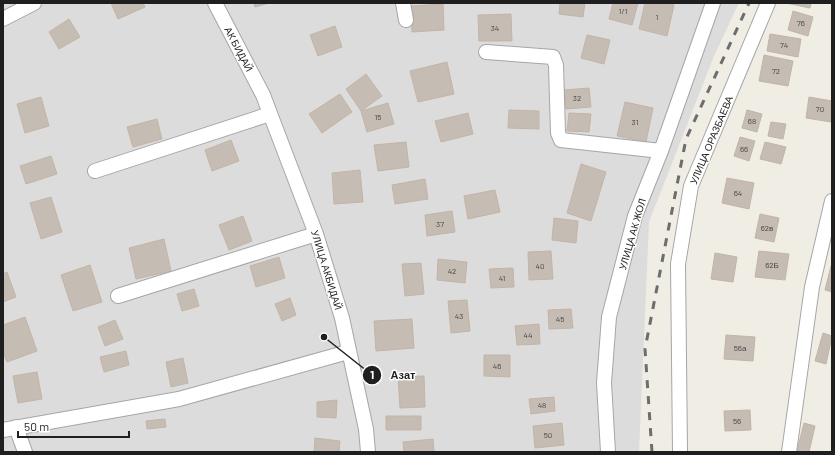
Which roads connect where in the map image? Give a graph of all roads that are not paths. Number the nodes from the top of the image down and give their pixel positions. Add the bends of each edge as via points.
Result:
1 (34, 3) edge
2 (215, 3) edge
3 (404, 3) edge
4 (713, 3) edge
5 (768, 3) edge
6 (3, 19) edge
7 (406, 20) dead end
8 (486, 52) dead end
9 (263, 95) joint
10 (270, 114) junction
11 (660, 151) junction
12 (95, 171) dead end
13 (832, 201) edge
14 (316, 234) junction
15 (118, 296) dead end
16 (348, 352) junction
17 (7, 427) edge
18 (25, 452) edge
19 (368, 452) edge
20 (608, 452) edge
21 (680, 452) edge
22 (789, 452) edge

1 - 6 street
2 - 9 street, АК БИДАЙ
3 - 7 street
4 - 11 street, УЛИЦА АК ЖОЛ
5 - 21 street, УЛИЦА ОРАЗБАЕВА via 691,186 678,264
8 - 11 street via 553,57 556,65 558,133 561,140
9 - 10 street, УЛИЦА АКБИДАЙ
10 - 12 street
10 - 14 street, УЛИЦА АКБИДАЙ
11 - 20 street, УЛИЦА АК ЖОЛ via 635,216 609,317 604,383
13 - 22 street via 812,287
14 - 15 street
14 - 16 street, УЛИЦА АКБИДАЙ via 342,318
16 - 17 street via 180,399
16 - 19 street, УЛИЦА АКБИДАЙ via 366,429
17 - 18 street

